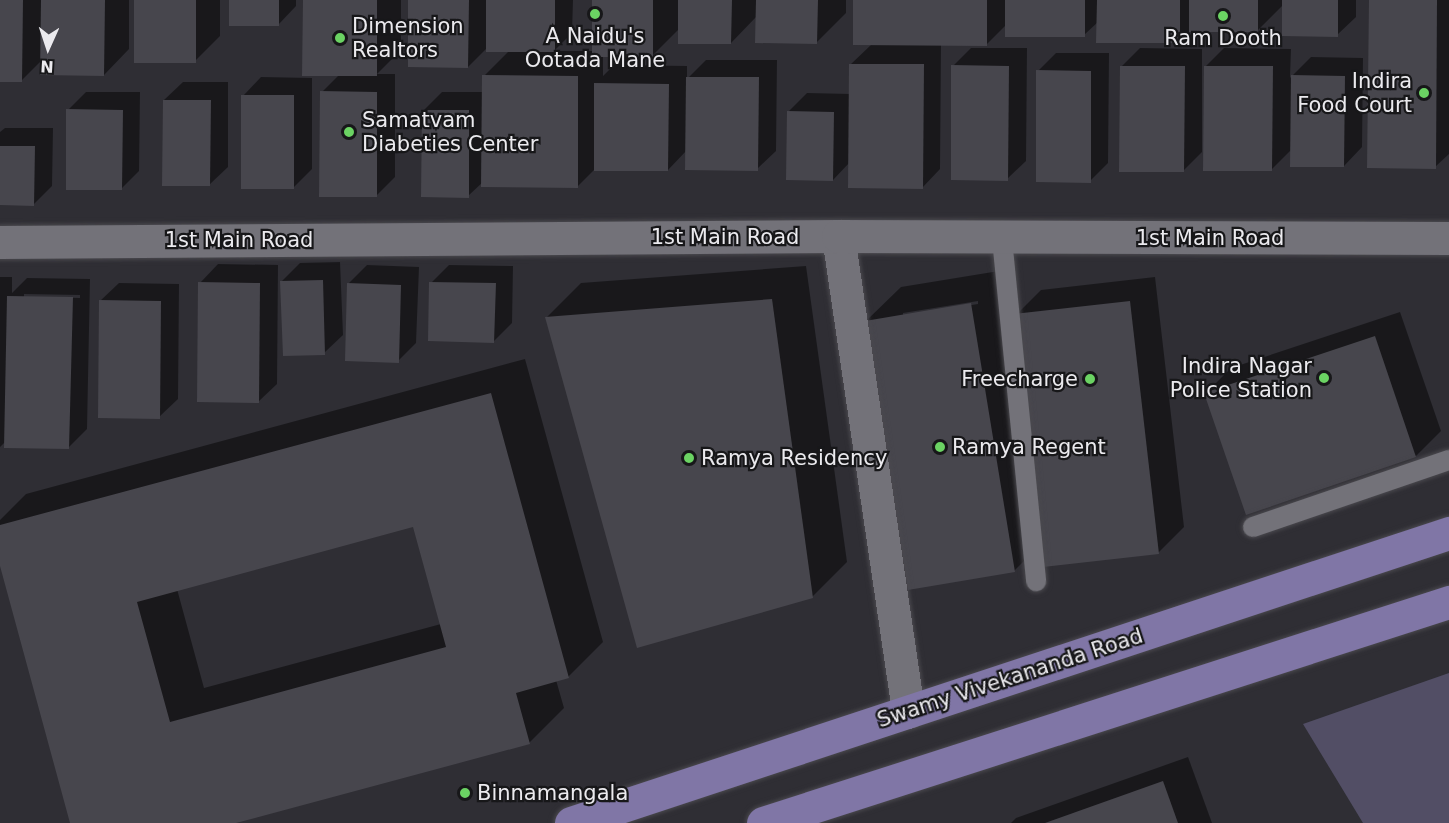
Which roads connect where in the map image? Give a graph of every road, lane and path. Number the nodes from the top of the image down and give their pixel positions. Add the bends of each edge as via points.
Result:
1 (838, 236) junction
2 (1449, 238) edge
3 (1002, 239) junction
4 (0, 242) edge
5 (1449, 460) edge
6 (1253, 527) dead end
7 (1449, 533) edge
8 (1036, 581) dead end
9 (1449, 602) edge
10 (908, 712) junction
11 (571, 823) edge
12 (763, 823) edge

1 - 3 street, 1st Main Road
1 - 4 street, 1st Main Road
1 - 10 street
2 - 3 street, 1st Main Road
3 - 8 lane
5 - 6 lane
7 - 10 main road, Swamy Vivekananda Road
9 - 12 main road
10 - 11 main road, Swamy Vivekananda Road

